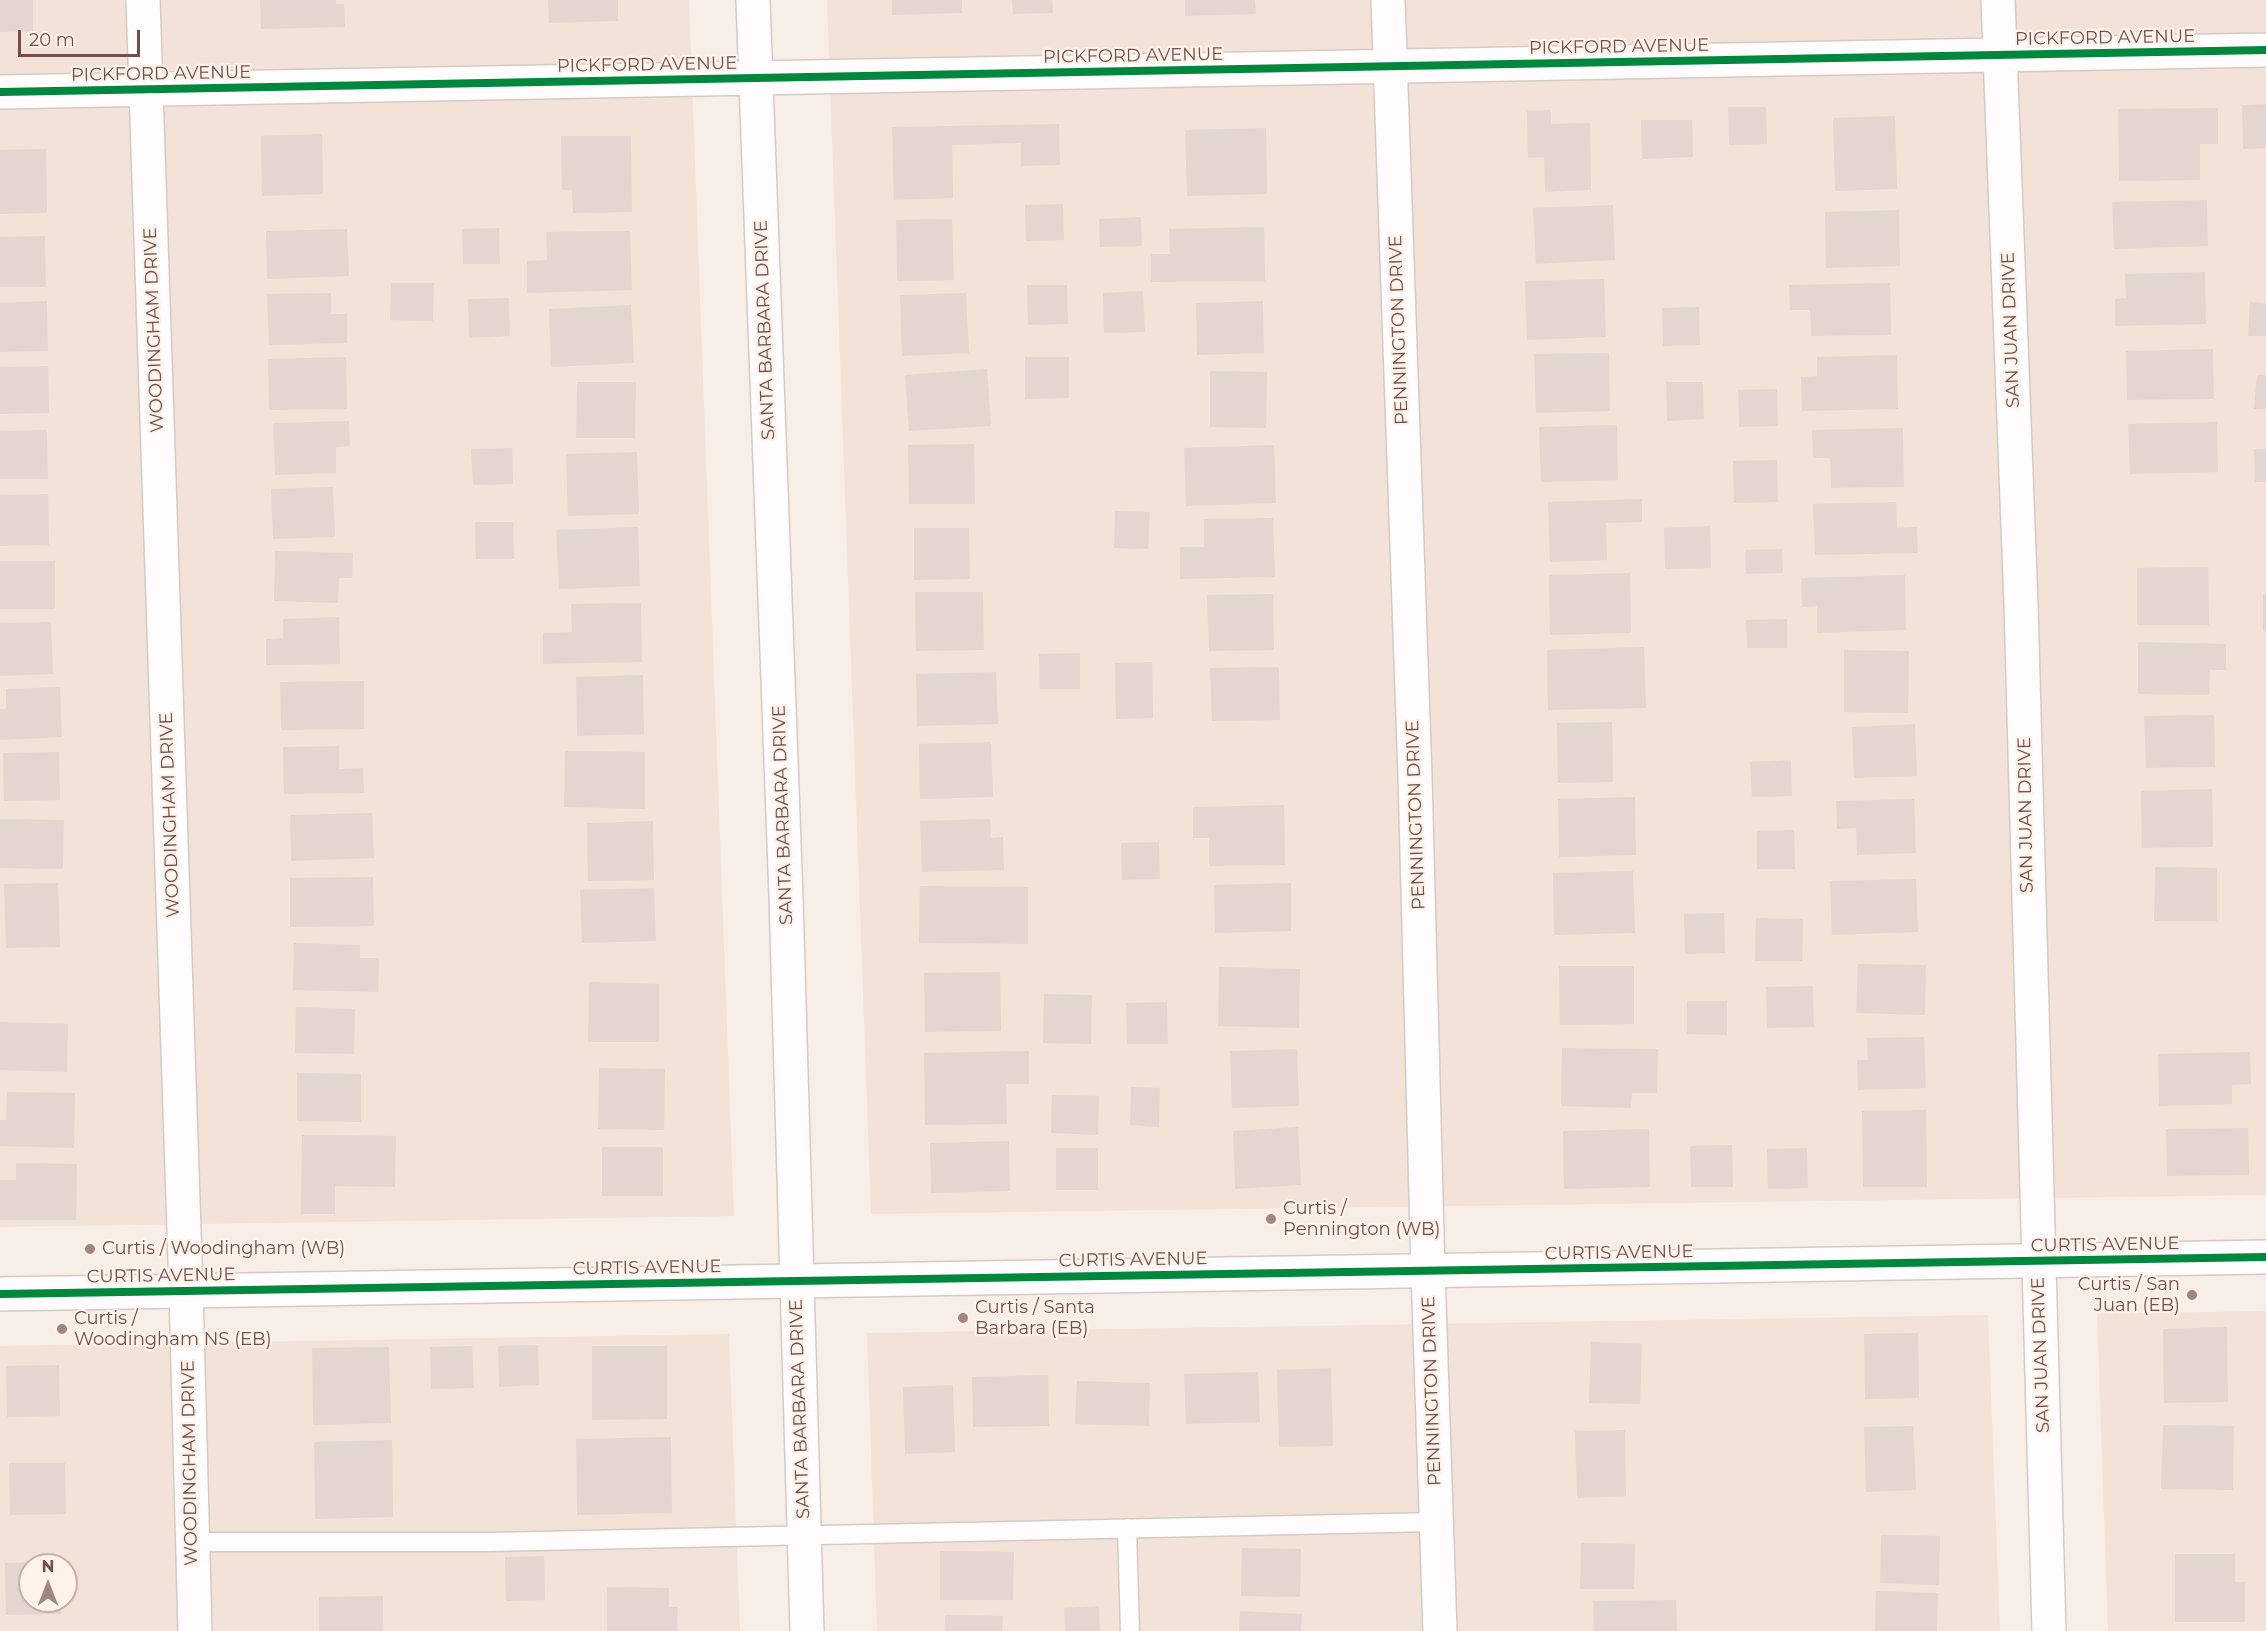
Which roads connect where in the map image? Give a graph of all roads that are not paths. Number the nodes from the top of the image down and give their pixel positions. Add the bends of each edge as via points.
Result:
1 (142, 0) edge
2 (753, 0) edge
3 (1388, 0) edge
4 (1998, 0) edge
5 (2266, 50) edge
6 (2000, 55) junction
7 (1390, 66) junction
8 (756, 78) junction
9 (146, 89) junction
10 (0, 92) edge
11 (2266, 1257) edge
12 (2038, 1261) junction
13 (1428, 1271) junction
14 (796, 1280) junction
15 (186, 1290) junction
16 (0, 1293) edge
17 (1436, 1522) junction
18 (1127, 1528) junction
19 (804, 1534) junction
20 (192, 1542) junction
21 (195, 1631) edge
22 (807, 1631) edge
23 (1130, 1631) edge
24 (1440, 1631) edge
25 (2049, 1631) edge

1 - 9 street, WOODINGHAM DRIVE
2 - 8 street, SANTA BARBARA DRIVE
3 - 7 street, PENNINGTON DRIVE
4 - 6 street, SAN JUAN DRIVE
5 - 6 street, PICKFORD AVENUE
6 - 7 street, PICKFORD AVENUE
6 - 12 street, SAN JUAN DRIVE via 2021,604
7 - 8 street, PICKFORD AVENUE
7 - 13 street, PENNINGTON DRIVE
8 - 9 street, PICKFORD AVENUE
8 - 14 street, SANTA BARBARA DRIVE
9 - 10 street, PICKFORD AVENUE
9 - 15 street, WOODINGHAM DRIVE
11 - 12 street, CURTIS AVENUE
12 - 13 street, CURTIS AVENUE
12 - 25 street, SAN JUAN DRIVE
13 - 14 street, CURTIS AVENUE
13 - 17 street, PENNINGTON DRIVE
14 - 15 street, CURTIS AVENUE
14 - 19 street, SANTA BARBARA DRIVE
15 - 16 street, CURTIS AVENUE
15 - 20 street, WOODINGHAM DRIVE
17 - 18 lane
17 - 24 street, PENNINGTON DRIVE
18 - 19 lane
18 - 23 lane
19 - 20 lane via 490,1542
19 - 22 street, SANTA BARBARA DRIVE
20 - 21 street, WOODINGHAM DRIVE

